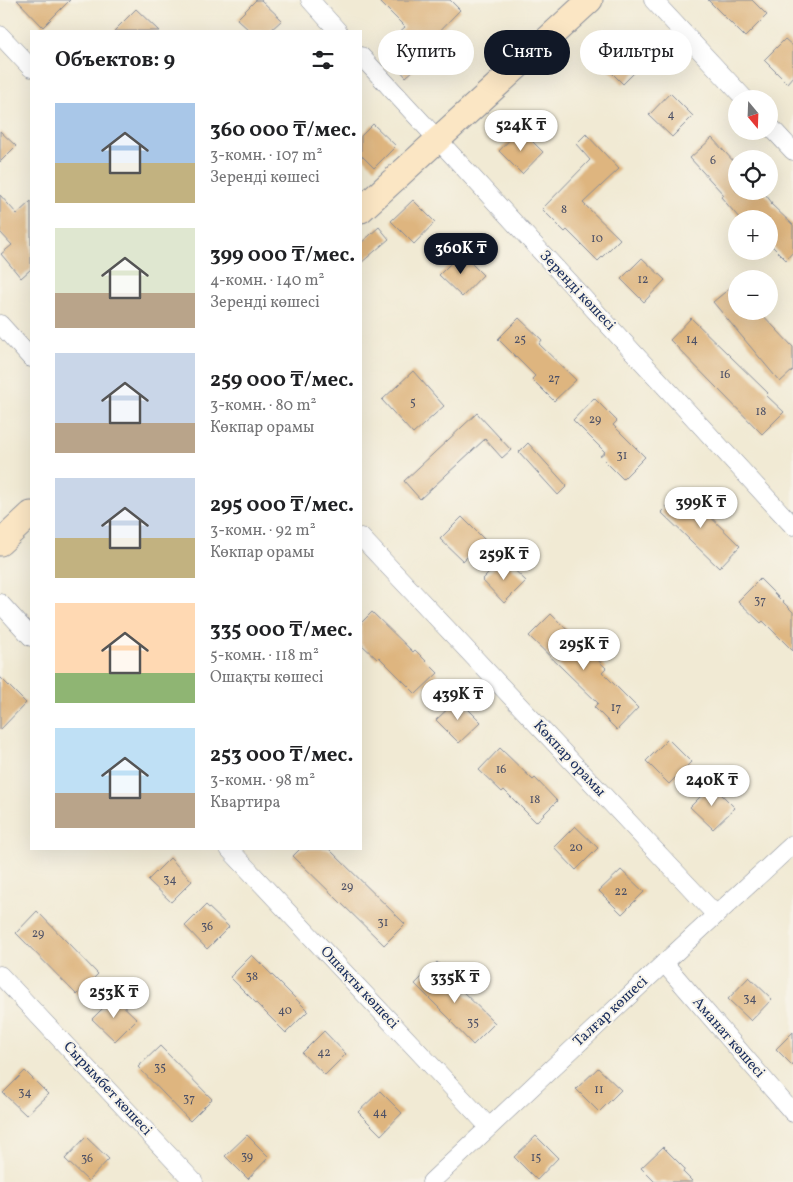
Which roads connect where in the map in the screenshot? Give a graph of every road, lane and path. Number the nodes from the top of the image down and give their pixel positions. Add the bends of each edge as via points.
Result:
1 (310, 0) edge
2 (590, 0) edge
3 (653, 0) edge
4 (337, 30) edge
5 (0, 35) edge
6 (362, 57) edge
7 (30, 67) edge
8 (737, 90) edge
9 (778, 135) edge
10 (437, 139) junction
11 (793, 151) edge
12 (362, 209) edge
13 (0, 324) edge
14 (30, 357) edge
15 (30, 515) edge
16 (793, 526) edge
17 (362, 538) edge
18 (0, 543) edge
19 (0, 603) edge
20 (30, 636) edge
21 (793, 844) edge
22 (231, 850) edge
23 (716, 915) junction
24 (664, 963) junction
25 (0, 975) edge
26 (793, 1113) edge
27 (490, 1127) junction
28 (194, 1182) edge
29 (431, 1182) edge

1 - 4 street
2 - 10 street
3 - 8 street
5 - 7 street
6 - 10 street, Зеренді көшесі
9 - 11 street
10 - 12 street
10 - 16 street, Зеренді көшесі
13 - 14 street
15 - 18 street
17 - 23 street, Көкпар орамы
19 - 20 street
21 - 23 street, Талғар көшесі
22 - 27 street, Ошақты көшесі
23 - 24 street, Талғар көшесі
24 - 26 street, Аманат көшесі
24 - 27 street, Талғар көшесі
25 - 28 street, Сырымбет көшесі
27 - 29 street, Талғар көшесі

